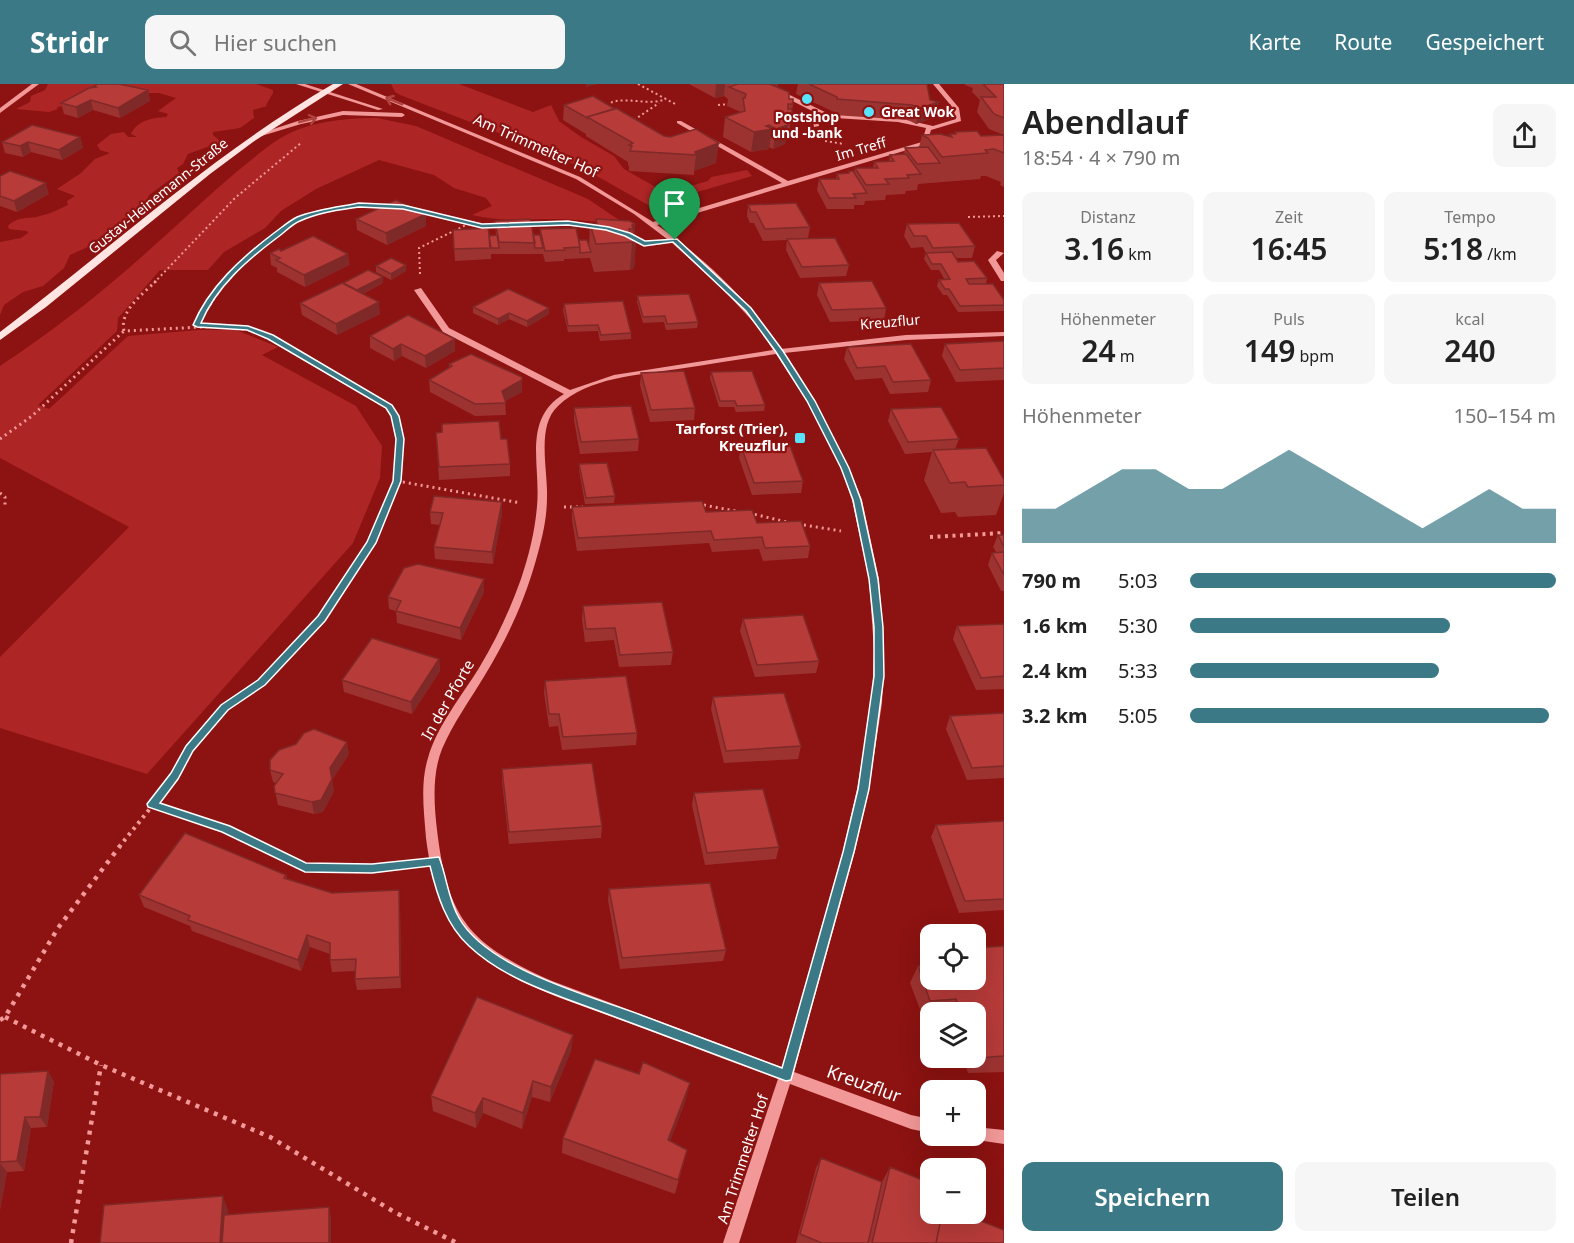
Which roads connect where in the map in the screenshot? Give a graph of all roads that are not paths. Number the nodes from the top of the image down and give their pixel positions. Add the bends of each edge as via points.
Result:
1 (36, 84) edge
2 (299, 84) edge
3 (339, 84) edge
4 (351, 84) edge
5 (762, 84) edge
6 (783, 84) edge
7 (936, 84) edge
8 (772, 89) junction
9 (324, 92) junction
10 (764, 92) edge
11 (0, 111) edge
12 (825, 114) junction
13 (402, 115) junction
14 (436, 119) junction
15 (840, 122) edge
16 (679, 123) dead end
17 (816, 126) dead end
18 (931, 127) junction
19 (252, 136) junction
20 (788, 184) junction
21 (652, 224) junction
22 (1000, 253) dead end
23 (1004, 279) edge
24 (418, 290) road end
25 (1004, 334) edge
26 (0, 337) edge
27 (779, 351) junction
28 (570, 393) junction
29 (786, 1076) junction
30 (920, 1124) edge
31 (986, 1135) edge
32 (1004, 1137) edge
33 (731, 1243) edge

1 - 11 street
2 - 9 street, Am Trimmelter Hof
3 - 9 main road, Gustav-Heinemann-Straße
14 -> 4 street, Am Trimmelter Hof
5 - 8 street, Im Treff
6 - 8 street
7 - 18 street, Im Treff via 956,108 959,120
8 - 10 street
8 - 12 street, Im Treff
9 - 13 street, Am Trimmelter Hof
9 - 19 main road, Gustav-Heinemann-Straße
12 - 15 street, Im Treff
12 - 17 street via 815,116
12 - 18 street, Im Treff
13 - 14 street, Am Trimmelter Hof
19 -> 13 street, Am Trimmelter Hof via 343,113
14 - 21 street, Am Trimmelter Hof via 578,178
16 - 20 street
18 - 20 street, Im Treff via 925,143
19 - 26 main road, Gustav-Heinemann-Straße via 69,286
20 - 21 street, Im Treff
21 - 27 street, Am Trimmelter Hof via 722,283 748,309
22 - 23 street via 992,260
24 - 28 street via 446,330
25 - 27 street, Kreuzflur via 886,338
27 - 28 street, In der Pforte via 614,377
27 - 29 street, Am Trimmelter Hof via 811,401 845,468 866,535 879,627 879,676 863,789
28 - 29 street, In der Pforte via 543,424 542,507 520,595 490,658 435,752 429,794 441,890 454,921 472,942 534,981
29 - 30 street, Kreuzflur
29 - 33 street, Am Trimmelter Hof
31 - 32 street

